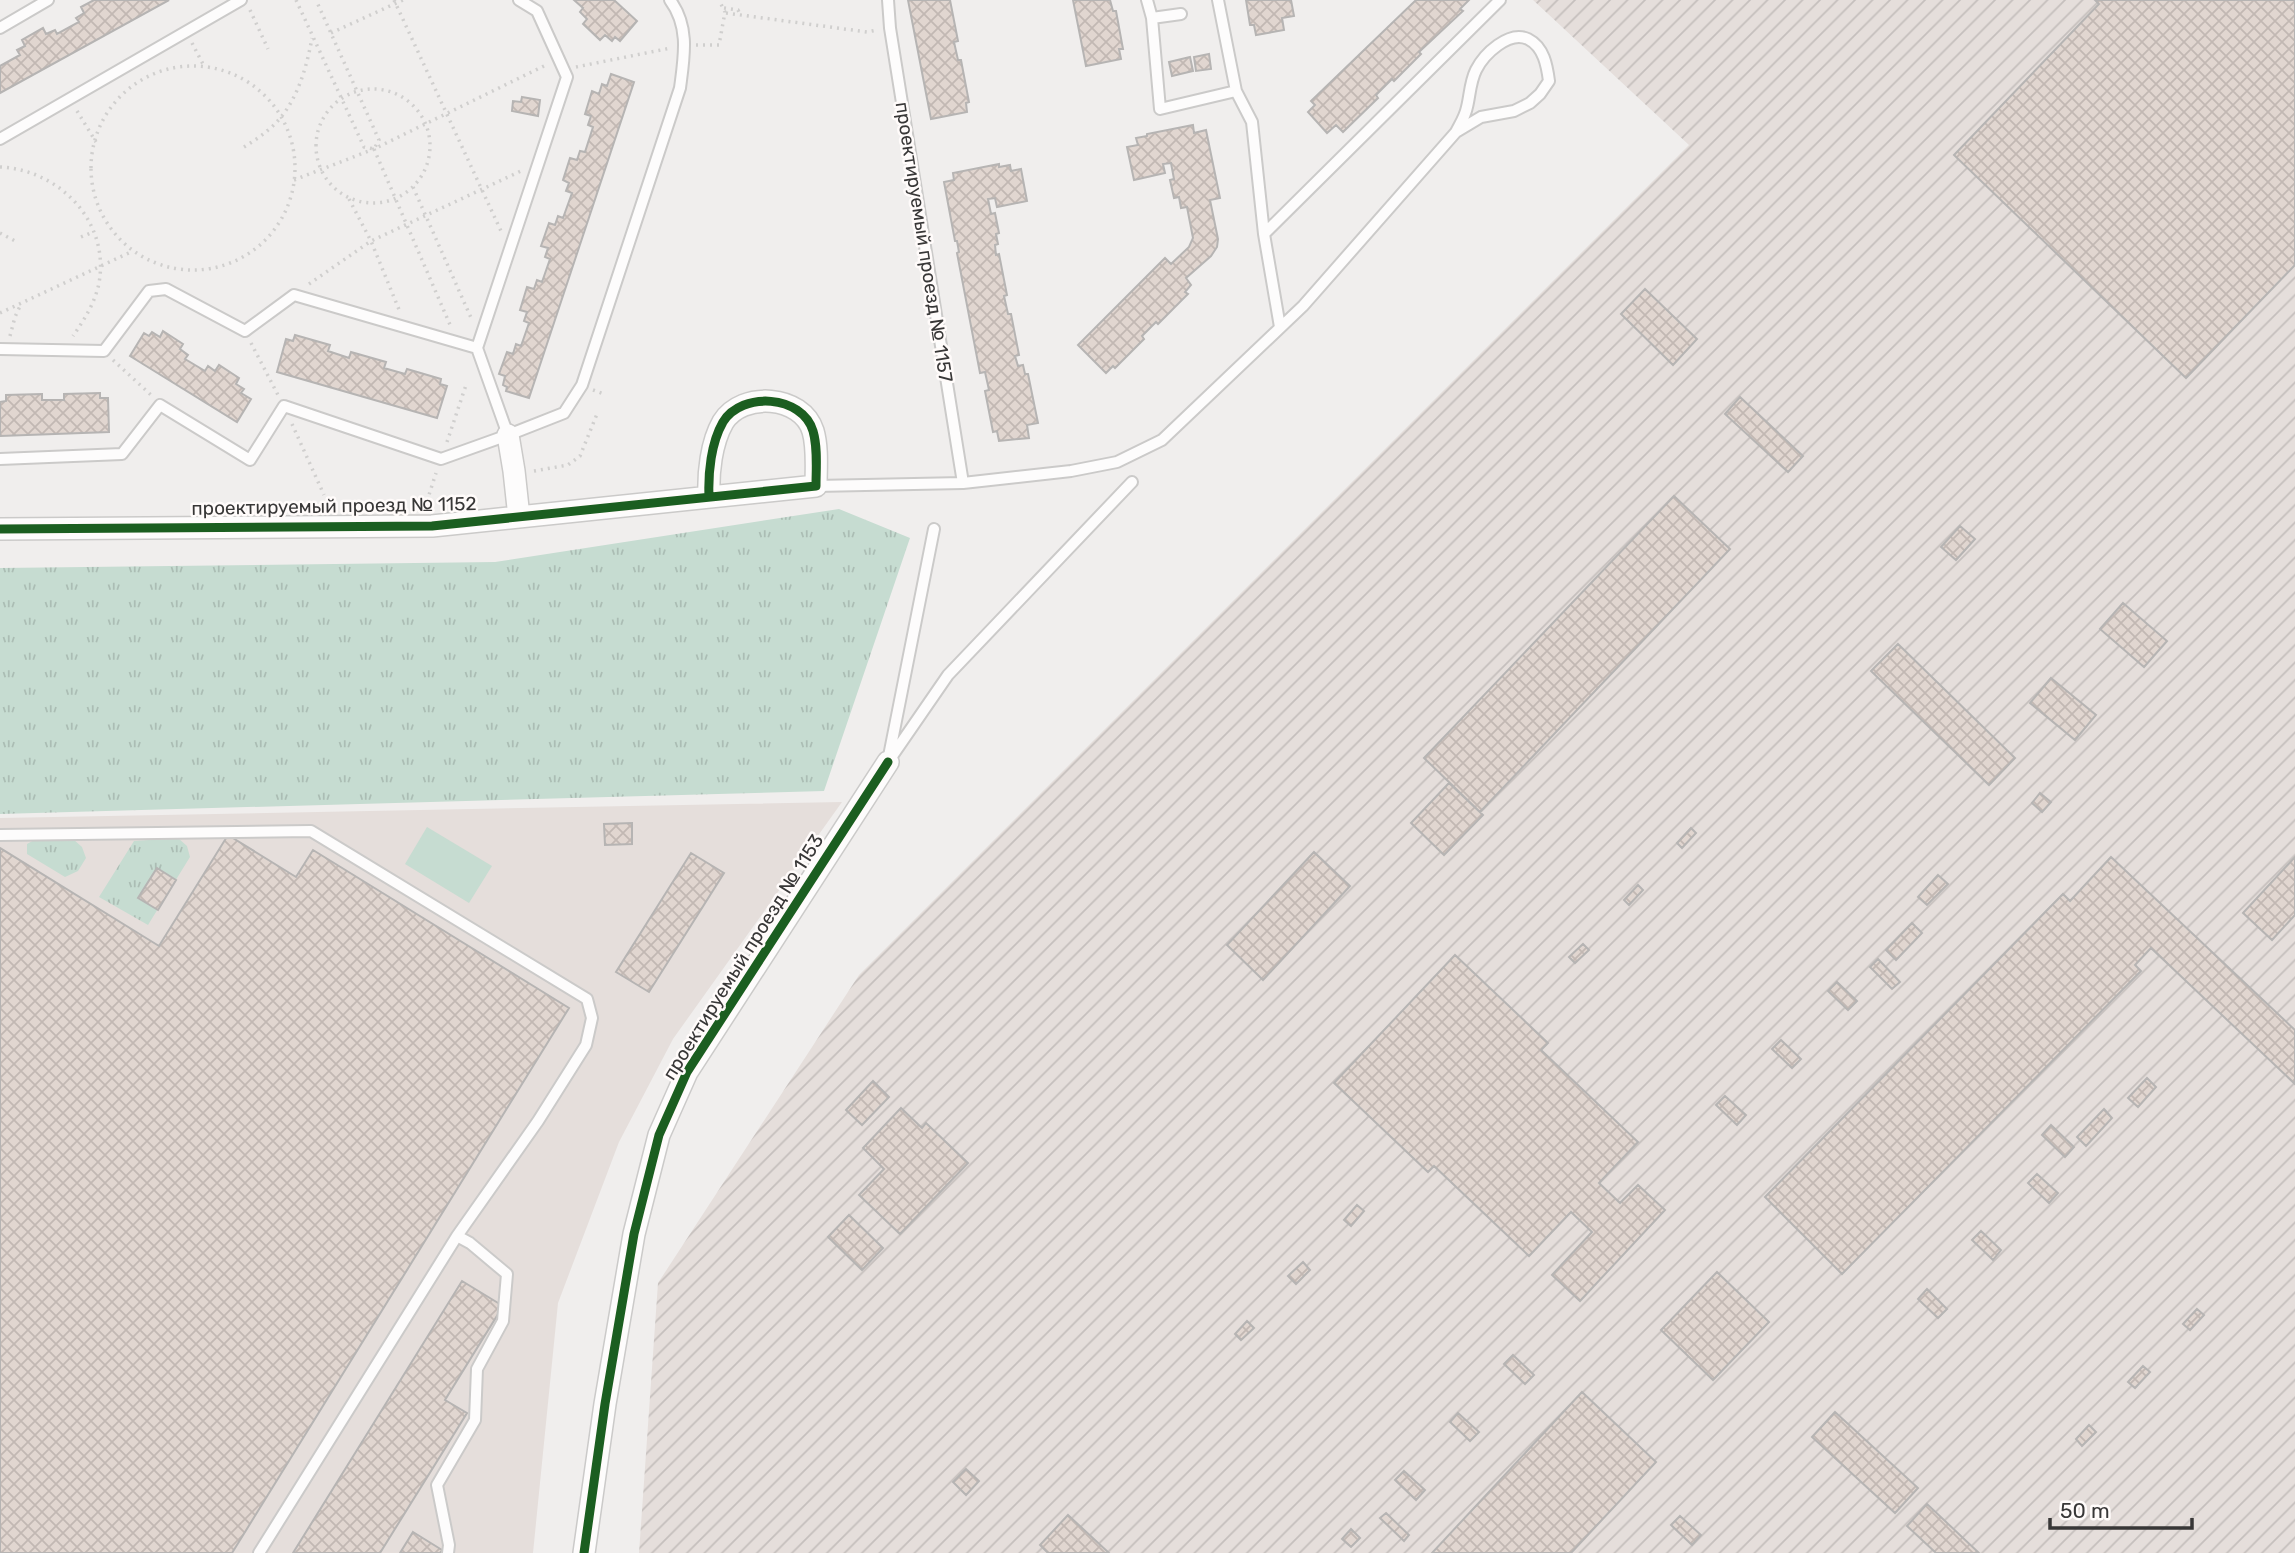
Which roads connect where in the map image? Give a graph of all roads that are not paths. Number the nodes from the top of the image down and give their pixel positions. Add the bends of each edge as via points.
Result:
1 (48, 0) edge
2 (243, 0) edge
3 (519, 0) edge
4 (670, 0) edge
5 (888, 0) edge
6 (1147, 0) edge
7 (1218, 0) edge
8 (1500, 0) edge
9 (1181, 14) dead end
10 (1152, 18) junction
11 (0, 28) edge
12 (1236, 91) junction
13 (1456, 132) junction
14 (0, 139) edge
15 (1264, 234) junction
16 (1280, 327) junction
17 (478, 343) junction
18 (4, 349) edge
19 (508, 435) junction
20 (0, 459) edge
21 (1132, 482) dead end
22 (963, 483) junction
23 (816, 486) junction
24 (709, 497) junction
25 (519, 517) junction
26 (0, 529) edge
27 (934, 529) dead end
28 (888, 762) junction
29 (0, 835) edge
30 (457, 1236) junction
31 (259, 1553) edge
32 (448, 1553) edge
33 (584, 1553) edge

1 - 11 lane
2 - 14 lane
3 - 17 lane via 537,11 567,77
4 - 19 lane via 681,21 685,45 680,88 582,385 564,412
5 - 22 lane, проектируемый проезд № 1157
6 - 10 lane
7 - 12 lane
8 - 15 lane
9 - 10 lane
10 - 12 lane via 1160,109
12 - 15 lane via 1252,122
13 - 13 lane via 1480,117 1514,111 1540,94 1549,81 1547,65 1532,42 1524,37 1510,39 1485,58 1475,72
13 - 16 lane, проектируемый проезд № 1152
15 - 16 lane
16 - 22 lane, проектируемый проезд № 1152 via 1162,440 1117,462
17 - 18 lane via 458,342 294,295 246,331 166,289 149,291 104,351
17 - 19 lane
19 - 20 lane via 441,459 284,407 250,460 160,405 122,454
19 - 25 street
21 - 28 lane via 948,675
22 - 23 lane, проектируемый проезд № 1152
23 - 24 street, проектируемый проезд № 1152
23 - 24 street via 813,431 807,419 782,403 749,402 724,421 711,461
24 - 25 street, проектируемый проезд № 1152
25 - 26 street, проектируемый проезд № 1152 via 432,526
27 - 28 lane
28 - 33 street, проектируемый проезд № 1153 via 687,1072 659,1135 634,1234
29 - 30 lane via 311,831 586,999 592,1018 586,1045
30 - 31 lane
30 - 32 lane via 507,1274 503,1321 477,1369 475,1420 437,1485

